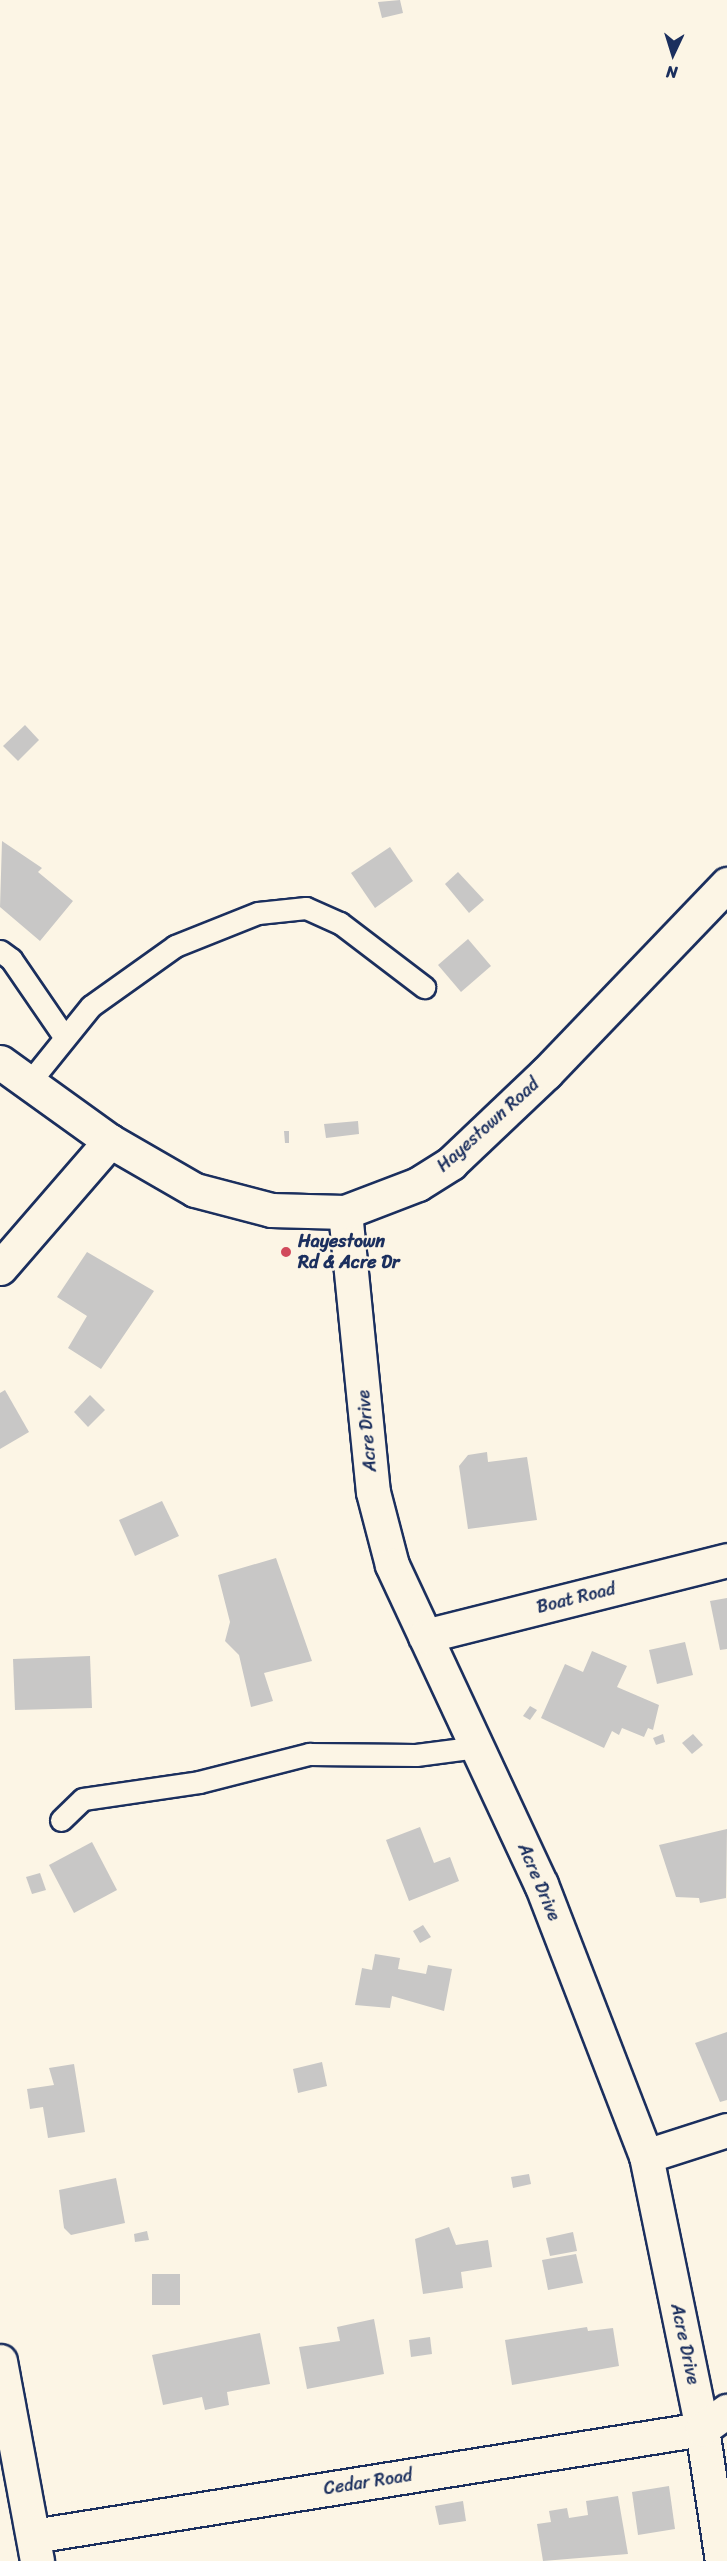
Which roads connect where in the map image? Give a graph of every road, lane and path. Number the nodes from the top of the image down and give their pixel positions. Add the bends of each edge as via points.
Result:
1 (727, 884) edge
2 (0, 951) edge
3 (424, 987) dead end
4 (63, 1035) junction
5 (0, 1062) edge
6 (28, 1084) junction
7 (110, 1141) junction
8 (345, 1212) junction
9 (0, 1268) edge
10 (727, 1560) edge
11 (425, 1636) junction
12 (478, 1747) junction
13 (60, 1820) dead end
14 (727, 2130) edge
15 (646, 2156) junction
16 (0, 2361) edge
17 (715, 2420) edge
18 (35, 2548) edge
19 (722, 2561) edge

1 - 8 street, Hayestown Road via 546,1073 451,1163 418,1184
2 - 4 lane via 11,958
3 - 4 lane via 340,923 306,908 258,913 175,946 91,1006
4 - 6 lane
5 - 6 street, Hayestown Road
6 - 7 street, Hayestown Road
7 - 8 street, Hayestown Road via 195,1190 271,1210
7 - 9 street
8 - 11 street, Acre Drive via 372,1492 392,1565
10 - 11 street, Boat Road
11 - 12 street, Acre Drive
12 - 13 lane via 416,1755 309,1754 199,1782 83,1799
12 - 15 street, Acre Drive via 541,1884
14 - 15 street
15 - 17 street, Acre Drive
16 - 18 street
17 - 18 street, Cedar Road
17 - 19 street, Acre Drive

